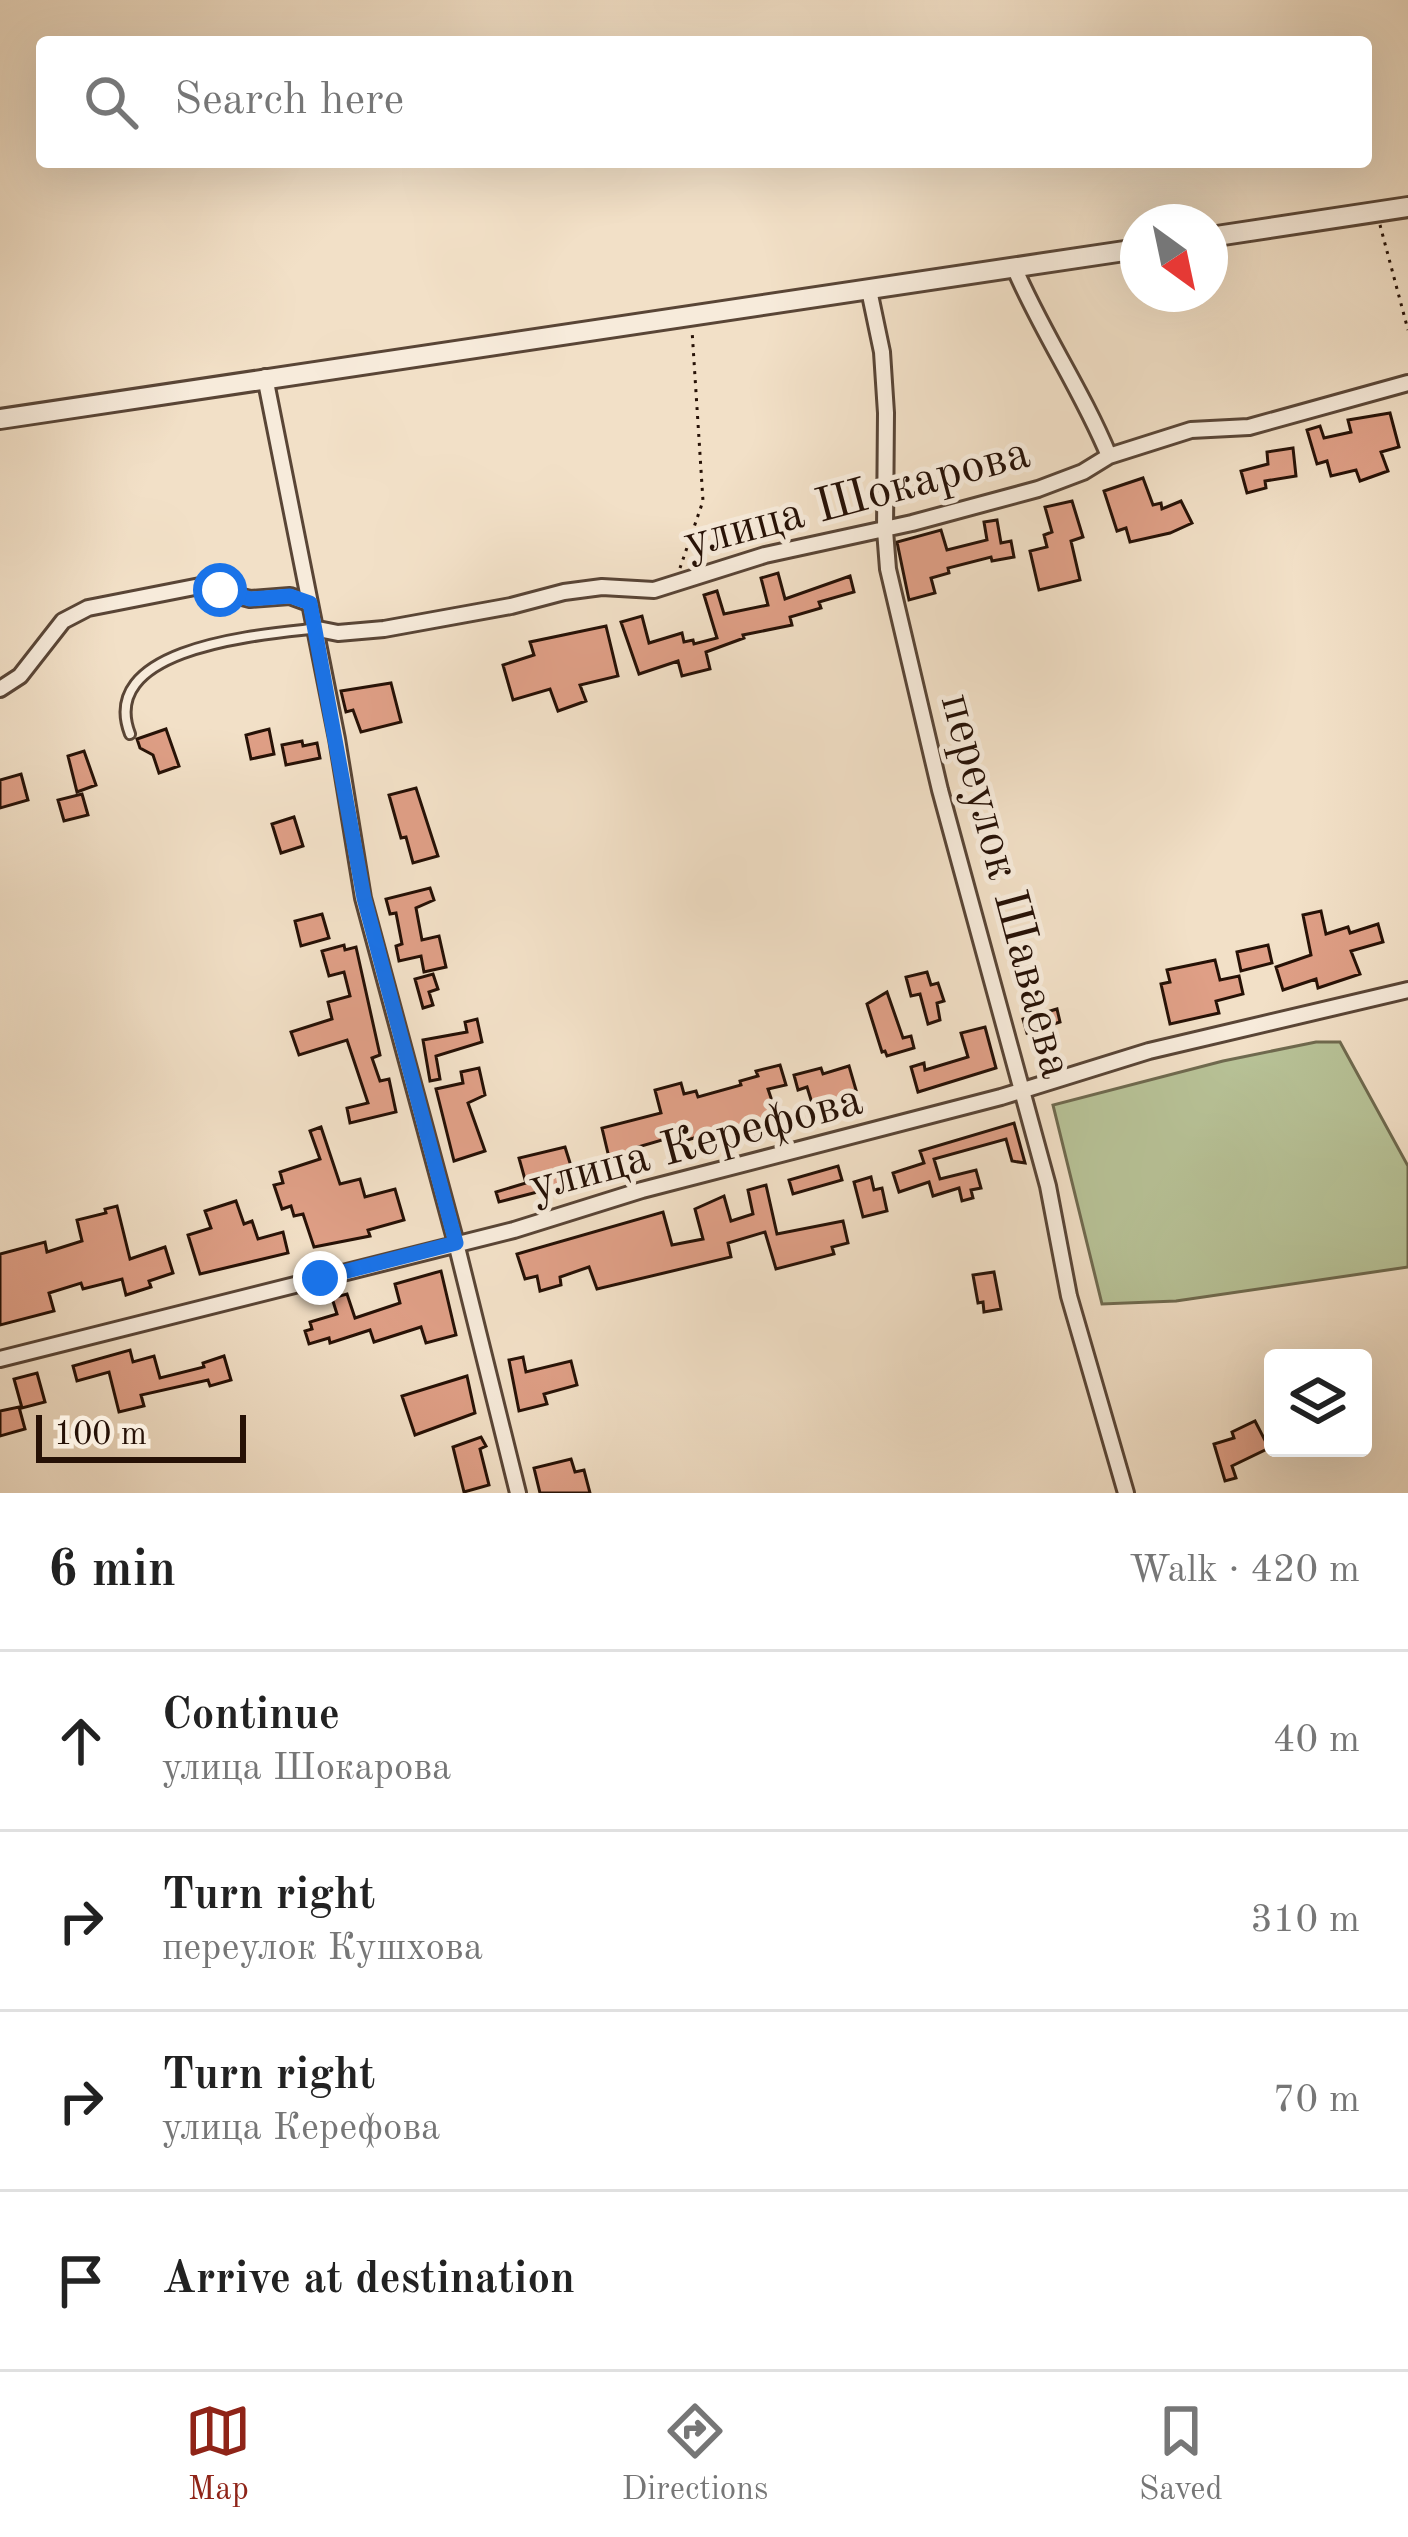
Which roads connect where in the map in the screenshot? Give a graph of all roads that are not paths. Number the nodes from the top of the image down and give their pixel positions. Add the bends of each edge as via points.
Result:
1 (1408, 207) edge
2 (1228, 234) edge
3 (1120, 252) edge
4 (1014, 267) junction
5 (869, 290) junction
6 (265, 377) junction
7 (1408, 382) edge
8 (0, 419) edge
9 (1109, 456) junction
10 (885, 530) junction
11 (310, 603) junction
12 (313, 628) junction
13 (0, 689) edge
14 (130, 734) dead end
15 (1408, 990) edge
16 (1022, 1089) junction
17 (456, 1243) junction
18 (0, 1359) edge
19 (518, 1493) edge
20 (1126, 1493) edge

1 - 2 street
3 - 4 street
4 - 5 street
4 - 9 street
5 - 6 street
5 - 10 street, переулок Шаваева via 882,352
6 - 8 street
6 - 11 street
7 - 9 street, улица Шокарова
9 - 10 street, улица Шокарова via 1053,484
10 - 12 street, улица Шокарова via 640,592 602,587 406,626
10 - 16 street, переулок Шаваева via 940,790
11 - 12 street
11 - 13 street via 200,586 88,608 63,621
12 - 14 lane via 219,643 159,664 128,696
12 - 17 street via 364,898
15 - 16 street, улица Керефова
16 - 17 street, улица Керефова
16 - 20 street, переулок Шаваева via 1069,1296
17 - 18 street, улица Керефова
17 - 19 street

